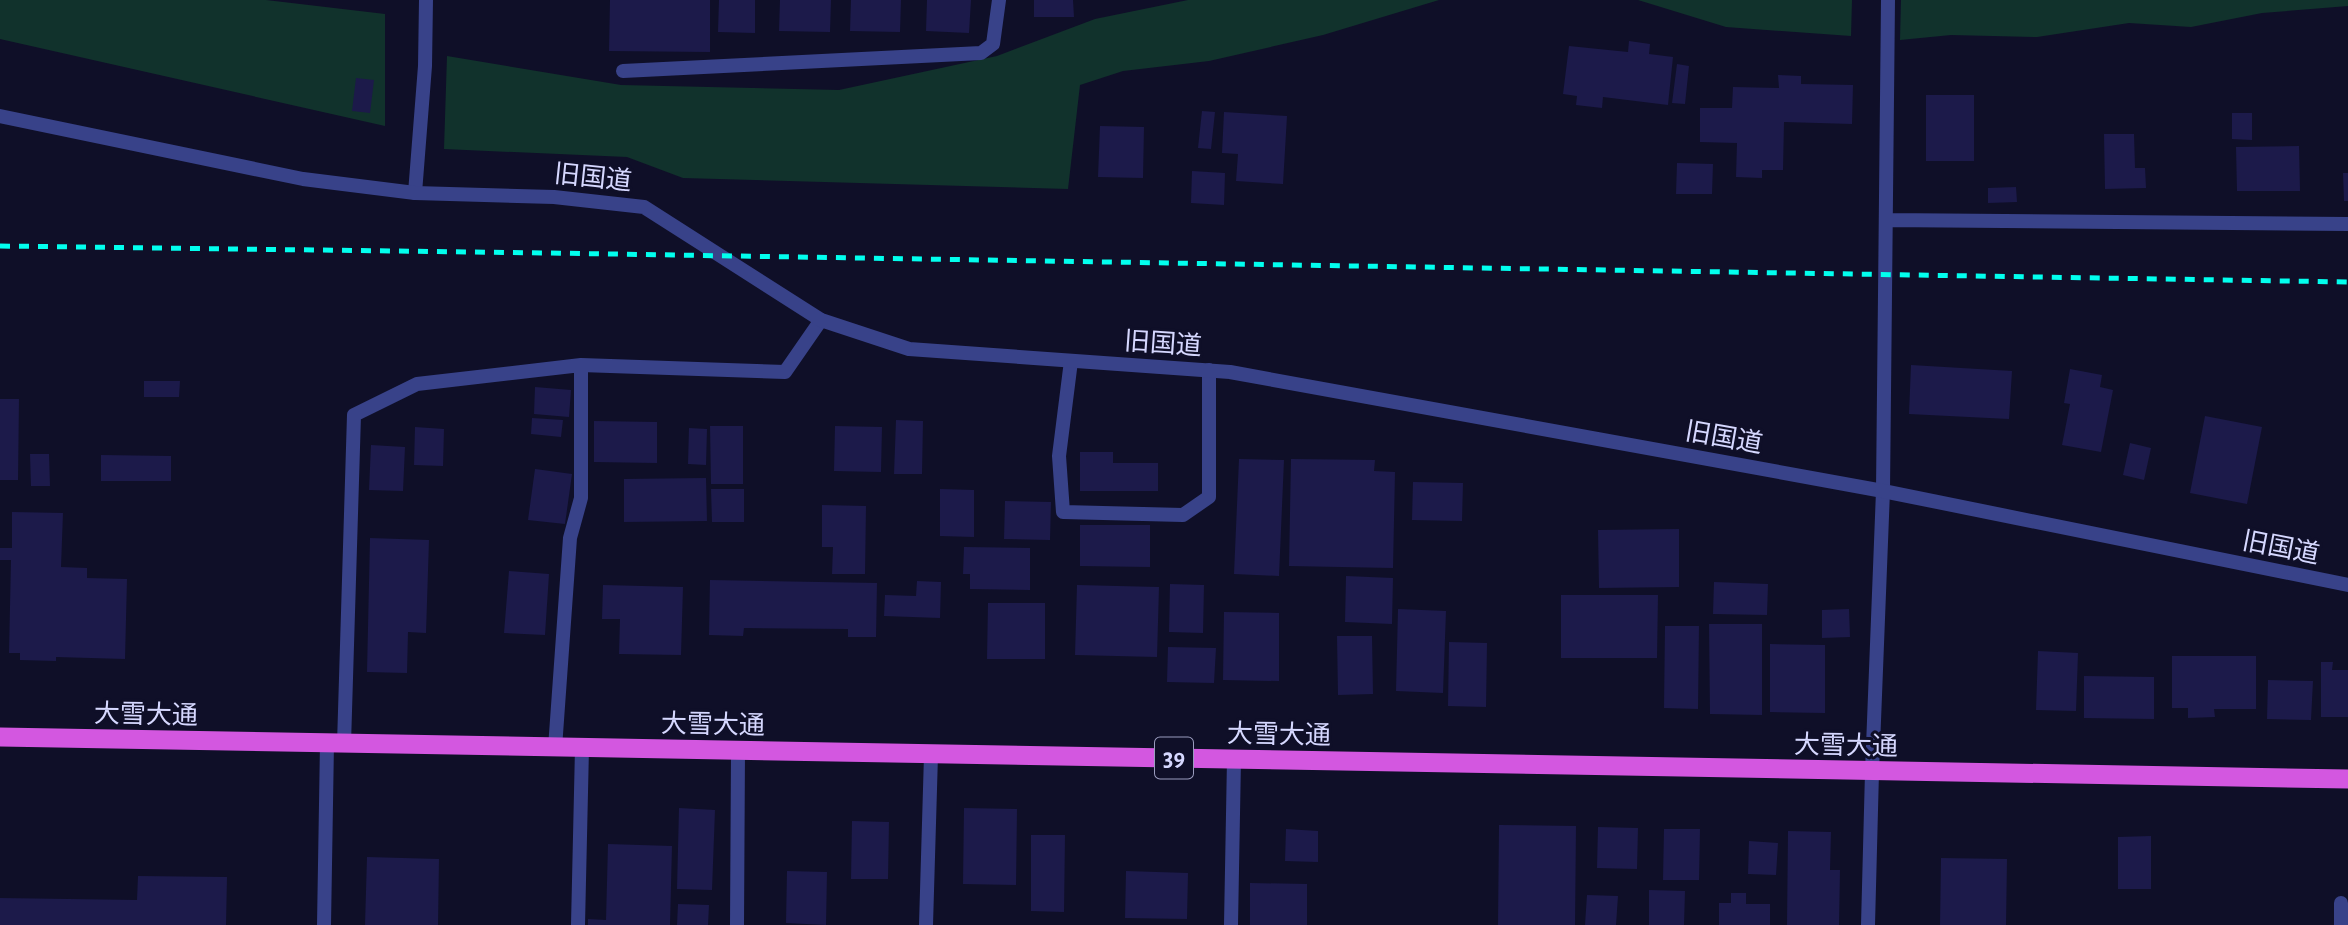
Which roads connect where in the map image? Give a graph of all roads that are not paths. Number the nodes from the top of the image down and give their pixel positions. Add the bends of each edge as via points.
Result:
1 (426, 0) edge
2 (999, 0) edge
3 (1888, 0) edge
4 (623, 71) dead end
5 (0, 117) edge
6 (415, 193) junction
7 (1886, 220) junction
8 (2348, 224) edge
9 (821, 320) junction
10 (1071, 361) junction
11 (581, 365) junction
12 (1209, 370) junction
13 (1883, 491) junction
14 (2348, 586) edge
15 (0, 737) edge
16 (335, 744) junction
17 (555, 748) junction
18 (582, 748) junction
19 (738, 751) junction
20 (931, 755) junction
21 (1234, 759) junction
22 (1872, 772) junction
23 (2348, 779) edge
24 (2341, 903) dead end
25 (324, 925) edge
26 (578, 925) edge
27 (737, 925) edge
28 (926, 925) edge
29 (1231, 925) edge
30 (1868, 925) edge
31 (2341, 925) edge

1 - 6 street
2 - 4 street via 993,44 981,53
3 - 7 street
5 - 6 street, 旧国道 via 303,179
6 - 9 street, 旧国道 via 554,197 644,207
7 - 8 street
7 - 13 street
9 - 10 street, 旧国道 via 909,349
9 - 11 street via 785,372
10 - 12 street, 旧国道
10 - 12 street via 1059,456 1063,512 1183,515 1209,497
11 - 16 street via 416,384 354,415
11 - 17 street via 581,498 569,538
12 - 13 street, 旧国道
13 - 14 street, 旧国道
13 - 22 street
15 - 16 highway, 大雪大通 / 39
16 - 17 highway, 大雪大通 / 39
16 - 25 street
17 - 18 highway, 大雪大通 / 39
18 - 19 highway, 大雪大通 / 39
18 - 26 street
19 - 20 highway, 大雪大通 / 39
19 - 27 street
20 - 21 highway, 大雪大通 / 39
20 - 28 street
21 - 22 highway, 大雪大通 / 39
21 - 29 street
22 - 23 highway, 大雪大通 / 39
22 - 30 street
24 - 31 street

